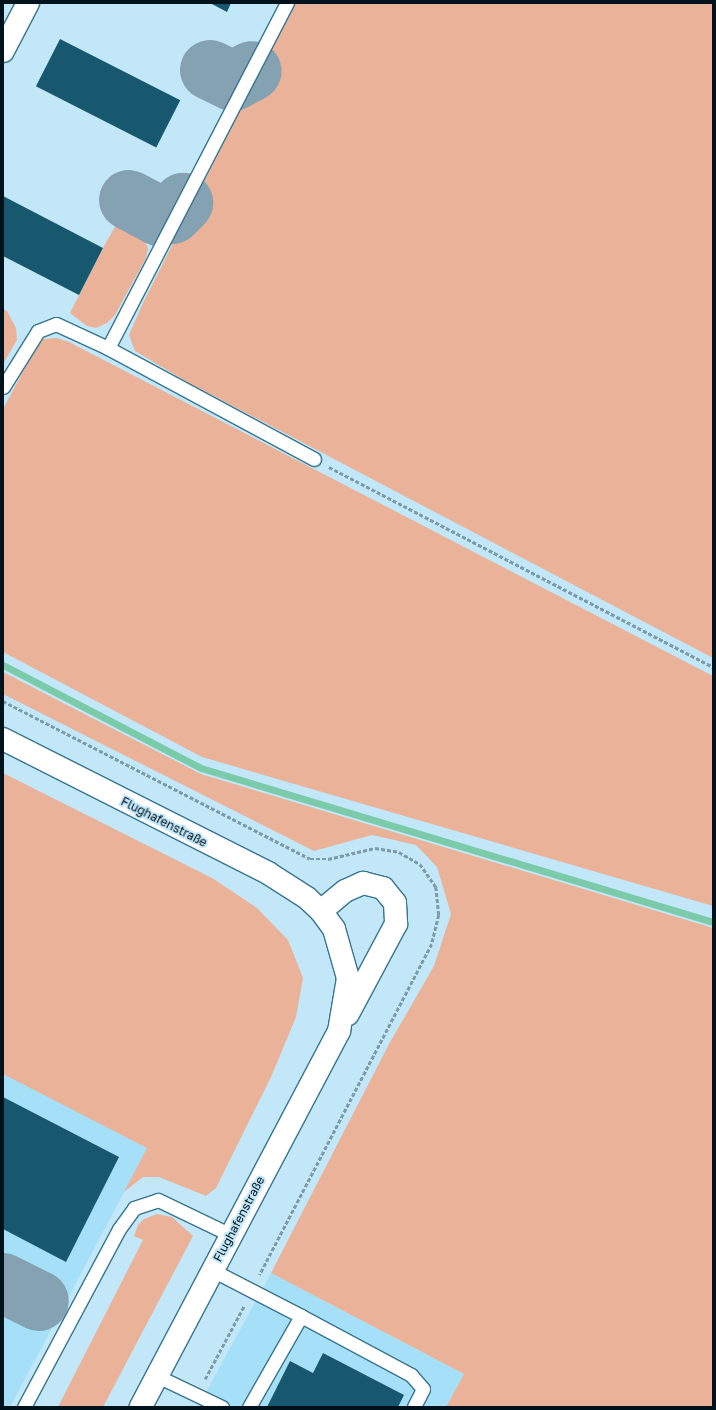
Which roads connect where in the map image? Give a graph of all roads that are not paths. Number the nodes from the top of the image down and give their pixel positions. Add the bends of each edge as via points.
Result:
1 (28, 3) edge
2 (287, 3) edge
3 (3, 51) edge
4 (108, 348) junction
5 (3, 387) edge
6 (314, 459) road end
7 (3, 739) edge
8 (321, 911) junction
9 (338, 1031) junction
10 (231, 1235) junction
11 (212, 1270) junction
12 (301, 1316) junction
13 (158, 1376) junction
14 (24, 1407) edge
15 (141, 1407) edge
16 (222, 1407) edge
17 (249, 1407) edge
18 (414, 1407) edge

1 - 3 street
2 - 4 lane
4 - 5 lane via 56,324 38,330
4 - 6 lane
7 - 8 street, Flughafenstraße via 268,873 307,898
8 - 9 street, Flughafenstraße via 334,929 348,978
8 - 9 street, Flughafenstraße via 345,890 364,883 383,888 395,903 397,913 396,924
9 - 10 street, Flughafenstraße
10 - 11 street, Flughafenstraße
10 - 14 lane via 158,1200 134,1208 119,1229
11 - 12 lane
11 - 13 street, Flughafenstraße
12 - 17 lane
12 - 18 lane via 411,1375 423,1389
13 - 15 street, Flughafenstraße
13 - 16 lane

